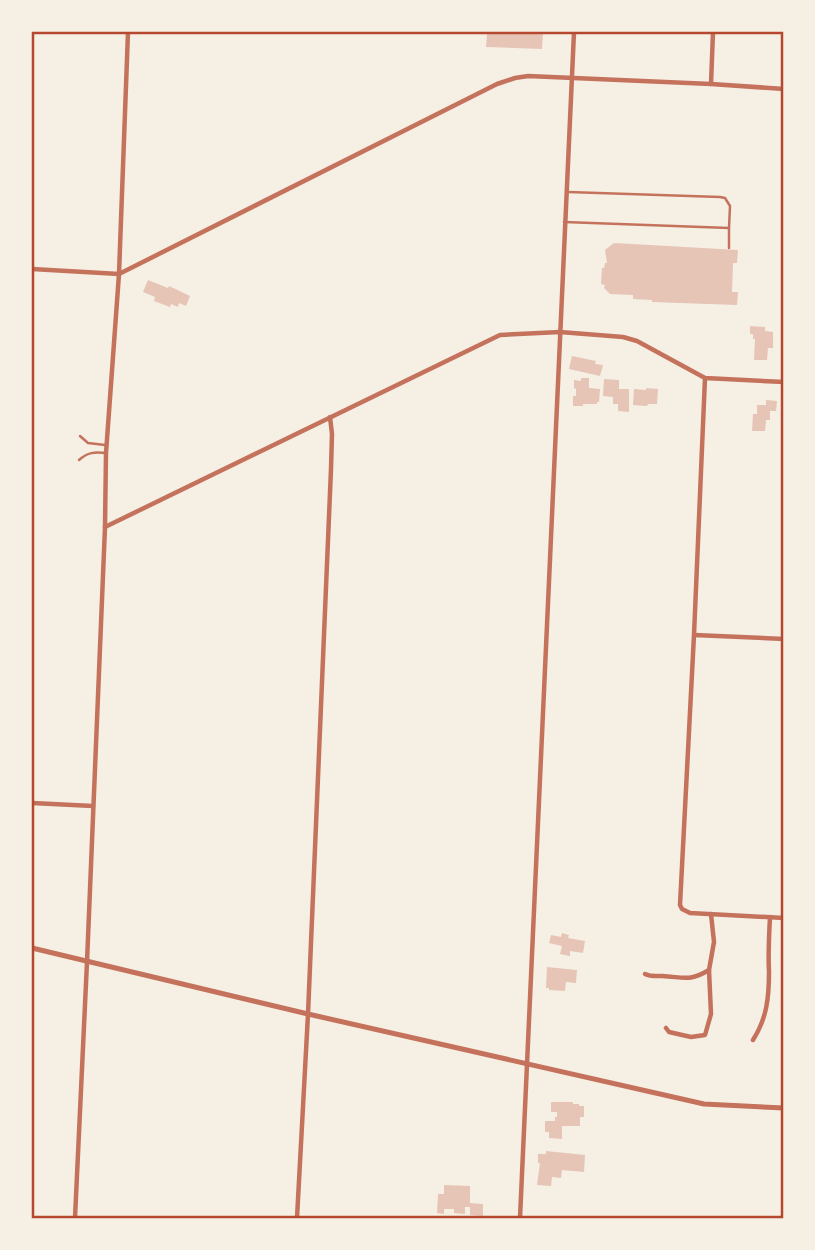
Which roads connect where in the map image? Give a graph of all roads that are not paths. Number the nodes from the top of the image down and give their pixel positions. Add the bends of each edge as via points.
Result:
1 (128, 32) edge
2 (573, 32) edge
3 (713, 32) edge
4 (571, 78) junction
5 (711, 84) junction
6 (783, 89) edge
7 (566, 192) junction
8 (564, 222) junction
9 (729, 228) junction
10 (729, 248) dead end
11 (32, 269) edge
12 (119, 274) junction
13 (560, 332) junction
14 (705, 378) junction
15 (783, 382) edge
16 (330, 418) junction
17 (80, 436) dead end
18 (107, 445) junction
19 (106, 453) junction
20 (79, 460) dead end
21 (105, 527) junction
22 (695, 635) junction
23 (783, 639) edge
24 (32, 803) edge
25 (93, 806) junction
26 (711, 914) junction
27 (770, 917) junction
28 (783, 918) edge
29 (32, 948) edge
30 (87, 962) junction
31 (709, 970) junction
32 (645, 974) dead end
33 (308, 1014) junction
34 (666, 1028) dead end
35 (752, 1040) dead end
36 (526, 1063) junction
37 (783, 1108) edge
38 (75, 1219) edge
39 (297, 1219) edge
40 (520, 1219) edge

1 - 12 street
2 - 4 street
3 - 5 street
4 - 5 street
4 - 7 street
4 - 12 street via 520,77 497,84
5 - 6 street
7 - 8 street
7 - 9 lane via 725,198 730,206
8 - 9 lane
8 - 13 street
9 - 10 lane
11 - 12 street
12 - 18 street
13 - 14 street via 631,338
13 - 16 street via 495,336
13 - 36 street
14 - 15 street
14 - 22 street
16 - 21 street
16 - 33 street via 332,460
17 - 18 lane via 88,443
18 - 19 street
19 - 20 lane via 92,452
19 - 21 street
21 - 25 street
22 - 23 street
22 - 26 street via 680,905 690,913
24 - 25 street
25 - 30 street
26 - 27 street
26 - 31 street via 714,943
27 - 28 street
27 - 35 street via 768,1006
29 - 30 street
30 - 33 street
30 - 38 street
31 - 32 street via 688,979
31 - 34 street via 711,1014 705,1035 691,1037
33 - 36 street
33 - 39 street
36 - 37 street via 704,1104
36 - 40 street

